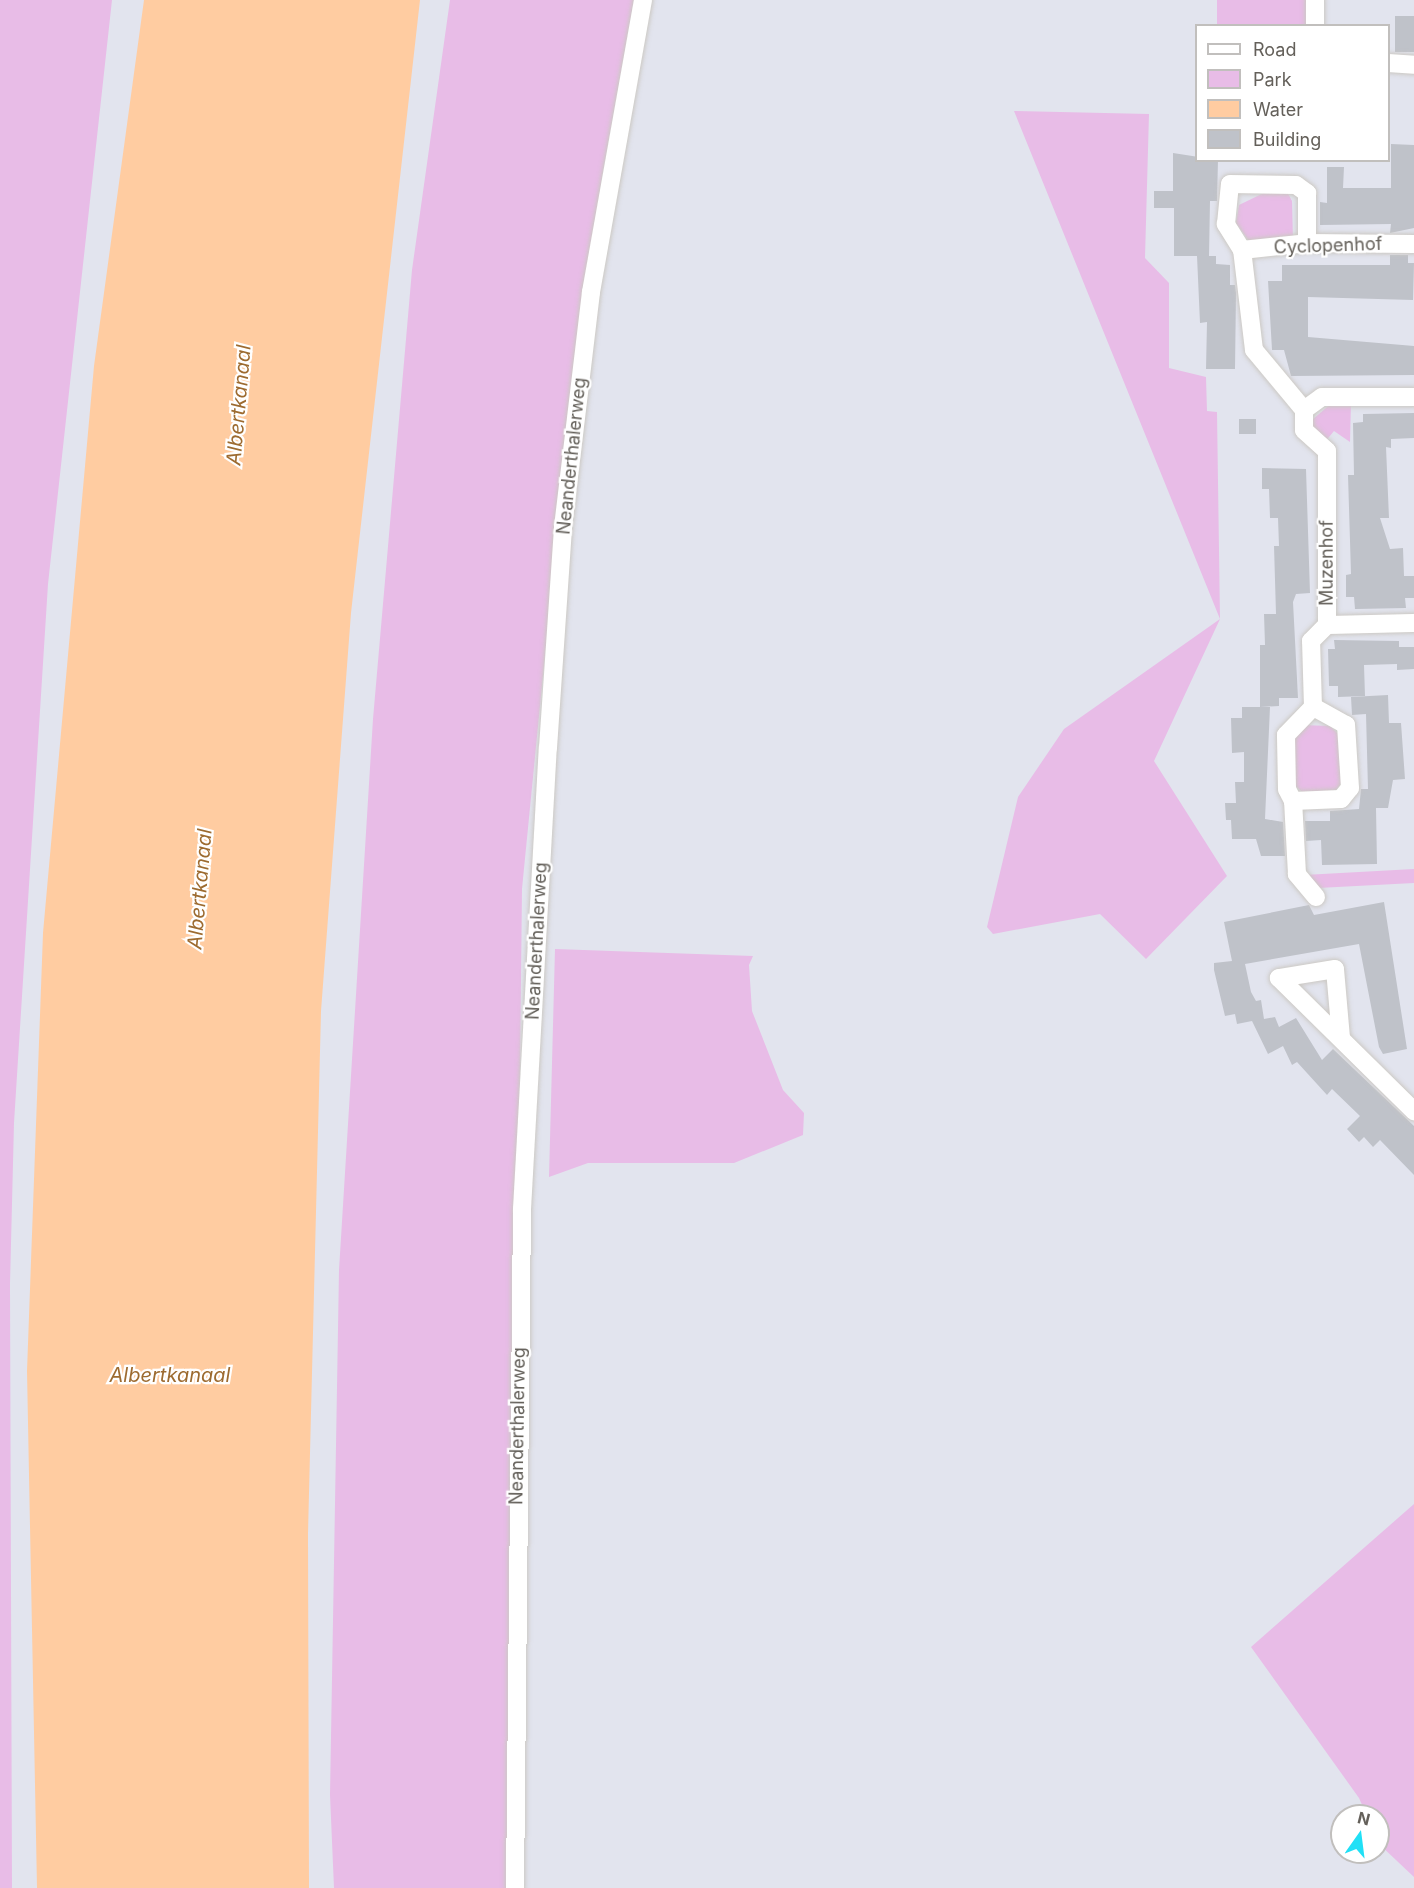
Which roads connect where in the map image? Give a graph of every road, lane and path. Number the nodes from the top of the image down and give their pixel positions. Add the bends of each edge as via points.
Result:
1 (644, 0) edge
2 (1315, 0) edge
3 (1315, 24) edge
4 (1390, 63) edge
5 (1414, 65) edge
6 (1307, 243) junction
7 (1414, 244) edge
8 (1242, 250) junction
9 (1414, 397) edge
10 (1304, 410) junction
11 (1414, 623) edge
12 (1327, 626) junction
13 (1313, 707) junction
14 (1293, 801) junction
15 (1316, 897) dead end
16 (1341, 1038) dead end
17 (1413, 1108) edge
18 (515, 1888) edge

1 - 18 street, Neanderthalerweg via 591,292 563,527 522,1209
2 - 3 street
4 - 5 street
6 - 7 street, Cyclopenhof
6 - 8 street, Cyclopenhof
6 - 8 street via 1307,194 1296,185 1230,183 1226,224
8 - 10 street via 1254,350
9 - 10 street via 1322,397
10 - 12 street, Muzenhof via 1304,430 1327,451
11 - 12 street
12 - 13 street, Muzenhof via 1311,641
13 - 14 street via 1286,735 1287,789
13 - 14 street via 1346,725 1350,788 1341,799
14 - 15 street via 1297,874
16 - 17 street

